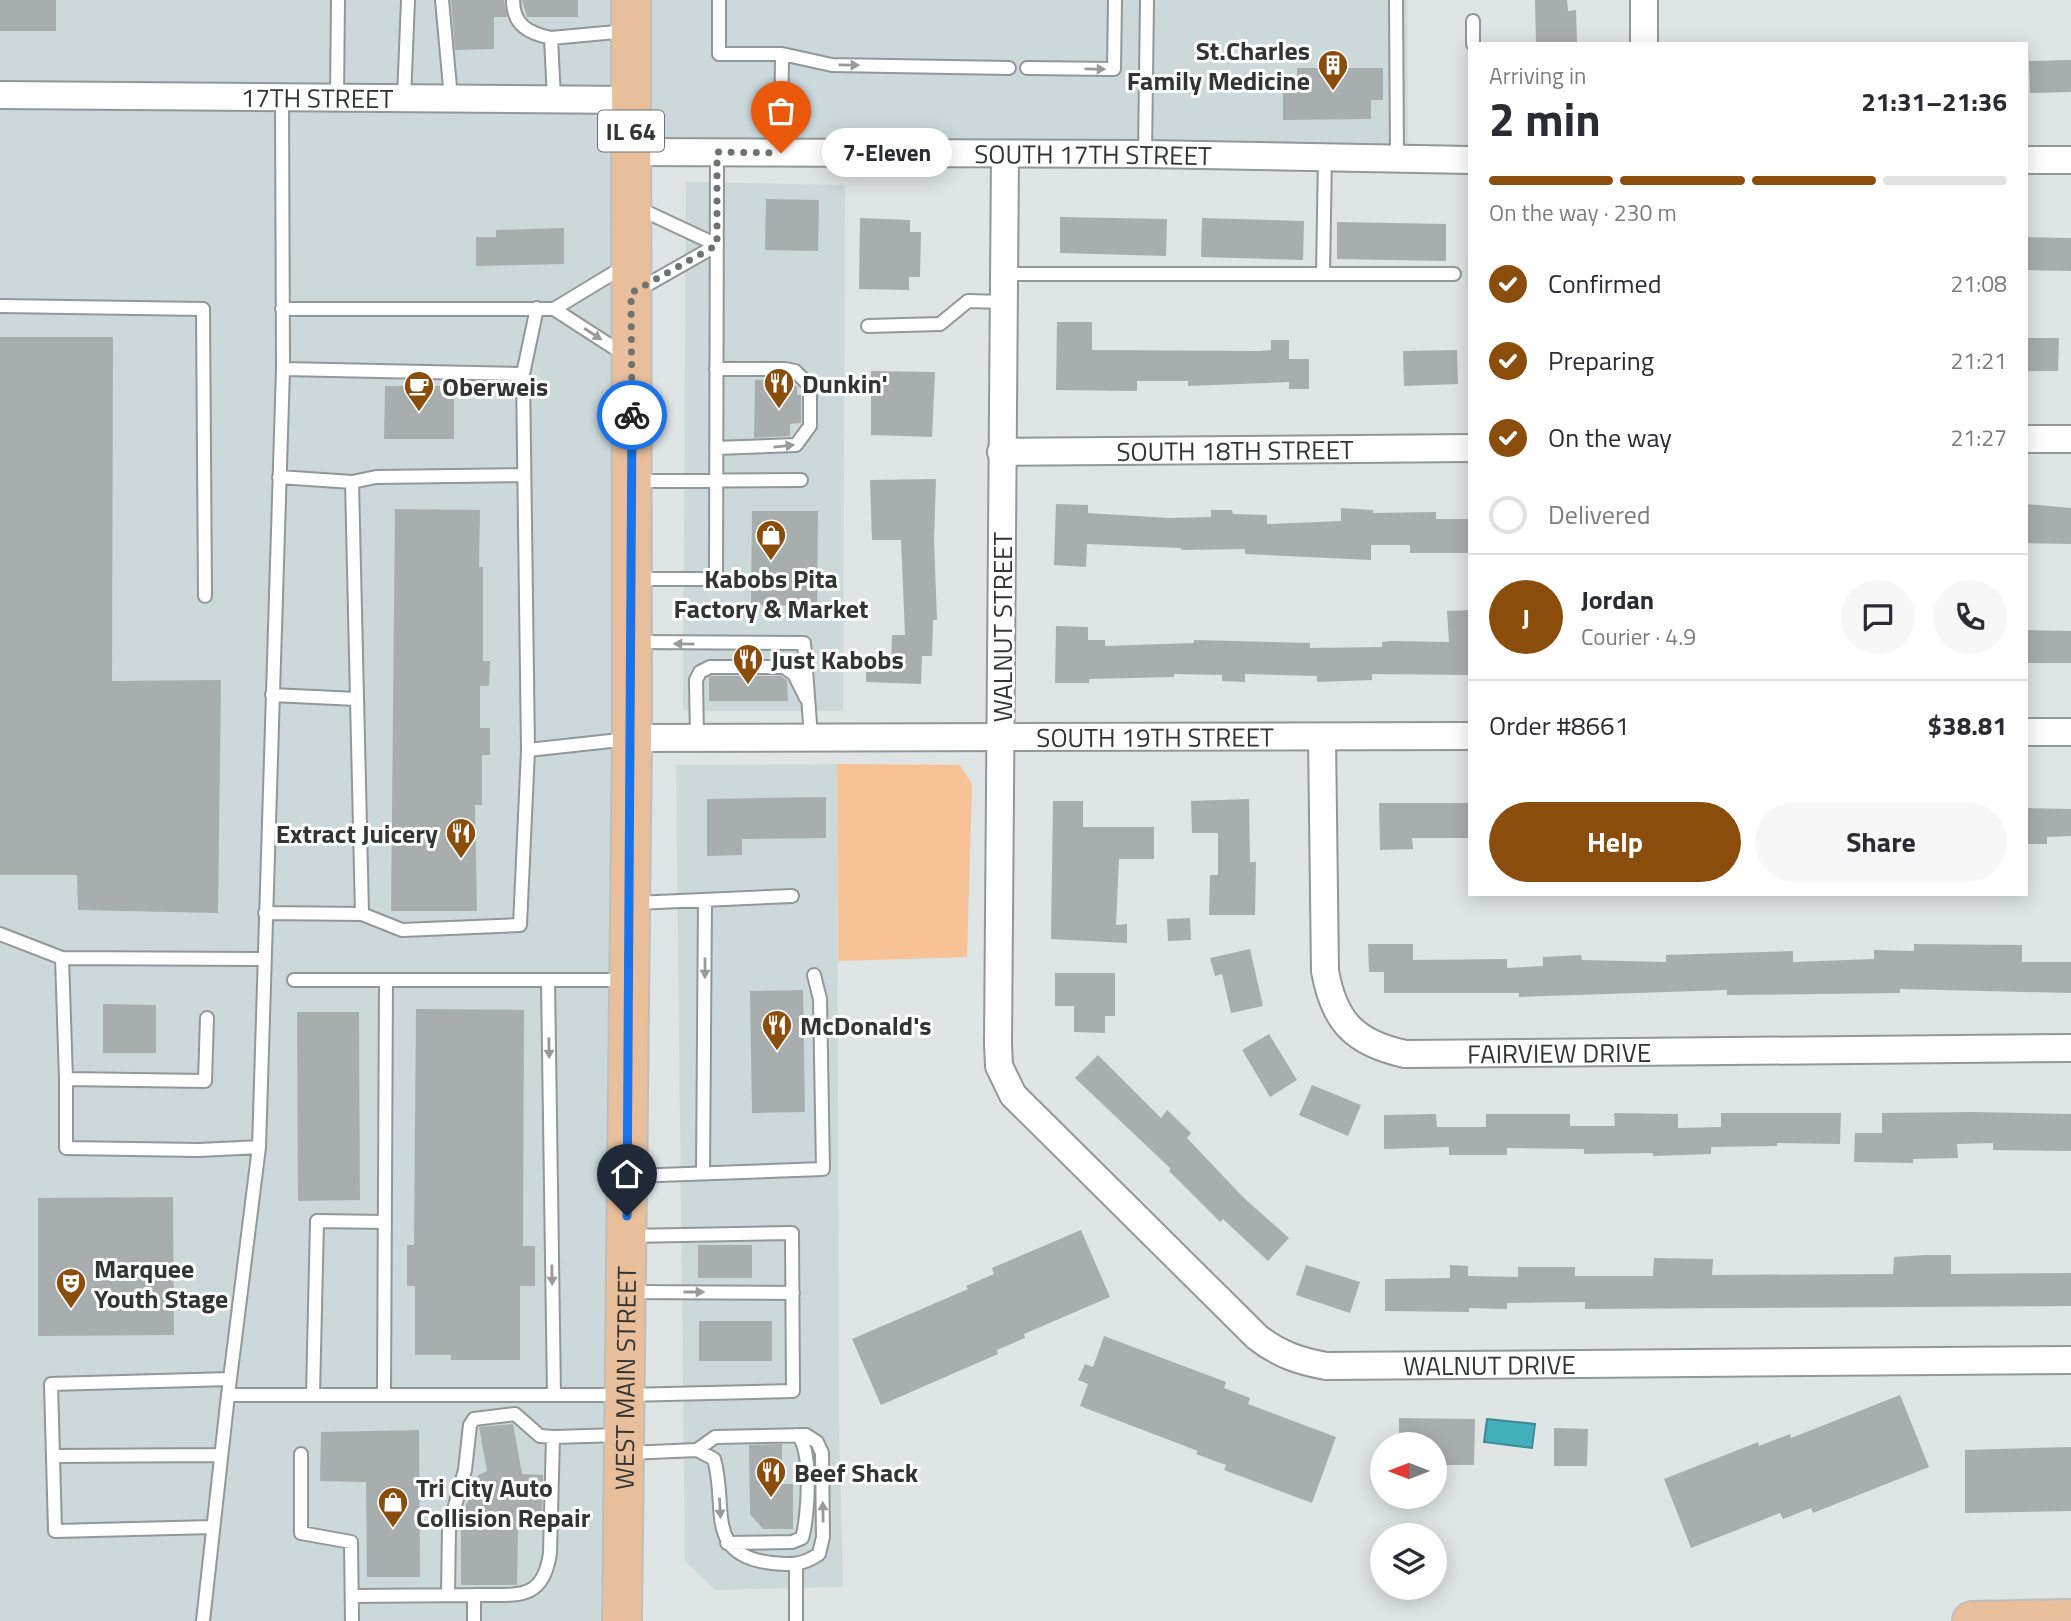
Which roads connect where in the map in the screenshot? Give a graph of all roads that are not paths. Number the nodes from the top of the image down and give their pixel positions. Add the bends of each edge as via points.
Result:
1 (338, 0) edge
2 (408, 0) edge
3 (442, 0) edge
4 (513, 0) edge
5 (719, 0) edge
6 (1115, 0) edge
7 (1147, 0) edge
8 (1396, 0) edge
9 (1644, 0) edge
10 (631, 15) edge
11 (1473, 21) dead end
12 (551, 38) junction
13 (1473, 42) edge
14 (1644, 42) edge
15 (782, 54) junction
16 (1009, 68) dead end
17 (1027, 68) dead end
18 (0, 95) edge
19 (282, 97) junction
20 (337, 97) junction
21 (404, 98) junction
22 (451, 98) junction
23 (554, 99) junction
24 (632, 100) junction
25 (631, 152) junction
26 (717, 152) junction
27 (781, 153) junction
28 (1145, 154) junction
29 (1005, 155) junction
30 (1325, 157) junction
31 (1397, 158) junction
32 (1468, 160) edge
33 (2028, 160) edge
34 (2071, 160) edge
35 (631, 205) junction
36 (717, 245) junction
37 (1003, 274) junction
38 (1323, 274) junction
39 (1454, 274) dead end
40 (631, 278) junction
41 (1003, 302) junction
42 (0, 306) edge
43 (537, 308) junction
44 (282, 309) junction
45 (554, 309) junction
46 (868, 326) dead end
47 (632, 359) junction
48 (282, 369) junction
49 (716, 369) junction
50 (523, 374) junction
51 (2028, 439) edge
52 (2071, 439) edge
53 (716, 448) junction
54 (1468, 448) edge
55 (1001, 452) junction
56 (524, 475) junction
57 (279, 477) junction
58 (716, 480) junction
59 (632, 481) junction
60 (801, 481) dead end
61 (352, 482) junction
62 (632, 579) junction
63 (205, 596) dead end
64 (632, 641) junction
65 (709, 644) junction
66 (709, 667) junction
67 (272, 695) junction
68 (357, 699) junction
69 (809, 705) junction
70 (2028, 732) edge
71 (2071, 732) edge
72 (1468, 736) edge
73 (811, 737) junction
74 (1003, 737) junction
75 (1322, 737) junction
76 (632, 738) junction
77 (697, 738) junction
78 (528, 750) junction
79 (792, 896) dead end
80 (705, 900) junction
81 (630, 903) junction
82 (265, 913) junction
83 (362, 914) junction
84 (0, 934) edge
85 (62, 958) junction
86 (264, 959) junction
87 (814, 975) dead end
88 (294, 980) dead end
89 (386, 980) junction
90 (548, 980) junction
91 (629, 980) junction
92 (207, 1018) dead end
93 (2071, 1048) edge
94 (66, 1079) junction
95 (1013, 1096) joint
96 (259, 1147) junction
97 (704, 1173) junction
98 (627, 1176) junction
99 (384, 1222) junction
100 (626, 1236) junction
101 (626, 1292) junction
102 (793, 1293) junction
103 (2071, 1360) edge
104 (230, 1379) junction
105 (228, 1395) junction
106 (313, 1395) junction
107 (384, 1395) junction
108 (554, 1395) junction
109 (625, 1395) junction
110 (797, 1435) junction
111 (553, 1437) junction
112 (624, 1444) junction
113 (697, 1450) junction
114 (302, 1454) dead end
115 (221, 1455) junction
116 (53, 1456) junction
117 (214, 1527) junction
118 (727, 1543) junction
119 (796, 1565) junction
120 (448, 1595) junction
121 (474, 1595) junction
122 (352, 1596) junction
123 (2071, 1619) edge
124 (203, 1621) edge
125 (352, 1621) edge
126 (474, 1621) edge
127 (622, 1621) edge
128 (796, 1621) edge
129 (1972, 1621) edge

1 - 20 lane
2 - 21 lane
3 - 22 lane
4 - 12 lane via 513,15 522,27
5 - 15 lane via 719,54
17 -> 6 lane via 1114,69
7 - 28 lane
8 - 31 lane
9 - 14 street
10 - 12 lane
10 - 24 main road, WEST MAIN STREET / IL 64
11 - 13 lane
12 - 23 lane
15 -> 16 lane via 832,65
15 - 27 lane
18 - 19 street, 17TH STREET
19 - 20 street, 17TH STREET
19 - 44 lane
20 - 21 street, 17TH STREET
21 - 22 street, 17TH STREET
22 - 23 street, 17TH STREET
23 - 24 street, 17TH STREET
24 - 25 main road, WEST MAIN STREET / IL 64
25 - 26 street, SOUTH 17TH STREET
25 - 35 main road, WEST MAIN STREET / IL 64
26 - 27 street, SOUTH 17TH STREET
26 - 36 lane
27 - 29 street, SOUTH 17TH STREET
28 - 29 street, SOUTH 17TH STREET
28 - 30 street, SOUTH 17TH STREET
29 - 37 street, WALNUT STREET
30 - 31 street, SOUTH 17TH STREET
30 - 38 lane
31 - 32 street, SOUTH 17TH STREET
33 - 34 street
35 - 36 lane
35 - 40 main road, WEST MAIN STREET / IL 64
36 - 40 lane
36 - 49 lane
37 - 38 lane
37 - 41 street, WALNUT STREET
38 - 39 lane
40 - 45 lane
40 - 47 main road, WEST MAIN STREET / IL 64
41 - 46 lane via 968,301 940,324
41 - 55 street, WALNUT STREET
42 - 63 lane via 203,309
43 - 44 lane
43 - 45 lane
43 - 50 lane
44 - 48 lane
45 -> 47 lane
47 - 59 main road, WEST MAIN STREET / IL 64
48 - 50 lane
48 - 57 lane
49 - 53 lane
53 -> 49 lane via 796,445 810,426 810,386 795,371
50 - 56 lane
51 - 52 street
53 - 58 lane
54 - 55 street, SOUTH 18TH STREET
55 - 74 street, WALNUT STREET
56 - 61 lane via 376,477
56 - 78 lane
57 - 61 lane
57 - 67 lane
58 - 59 lane
58 - 60 lane
58 - 62 lane via 716,579
59 - 62 main road, WEST MAIN STREET / IL 64
61 - 68 lane
62 - 64 main road, WEST MAIN STREET / IL 64
65 -> 64 lane
64 - 76 main road, WEST MAIN STREET / IL 64
65 - 66 lane
65 - 69 lane via 804,643
66 - 69 lane via 784,667 794,674
66 - 77 lane via 696,680
67 - 68 lane
67 - 82 lane
68 - 83 lane
69 - 73 lane
70 - 71 street
72 - 75 street, SOUTH 19TH STREET
73 - 74 street, SOUTH 19TH STREET
73 - 77 street, SOUTH 19TH STREET
74 - 75 street, SOUTH 19TH STREET
74 - 95 street, WALNUT STREET via 998,1044 999,1066
75 - 93 street, FAIRVIEW DRIVE via 1329,994 1354,1033 1378,1048 1419,1054
76 - 77 street, SOUTH 19TH STREET
76 - 78 lane
76 - 81 main road, WEST MAIN STREET / IL 64
78 - 83 lane via 520,926 402,930
79 - 80 lane
80 - 81 lane
80 -> 97 lane
81 - 91 main road, WEST MAIN STREET / IL 64
82 - 83 lane
82 - 86 lane
84 - 85 lane
85 - 86 lane
85 - 94 lane
86 - 96 lane
87 - 97 lane via 820,999 822,1169
88 - 89 lane
89 - 90 lane
89 - 99 lane
90 - 91 lane
90 -> 108 lane
91 - 98 main road, WEST MAIN STREET / IL 64
92 - 94 lane via 205,1081
94 - 96 lane via 66,1148
95 - 103 street, WALNUT DRIVE via 1257,1337 1301,1362 1326,1366
96 - 104 lane
97 - 98 lane
98 - 100 main road, WEST MAIN STREET / IL 64
99 - 106 lane via 317,1222
99 - 107 lane
100 - 101 main road, WEST MAIN STREET / IL 64
100 - 102 lane via 792,1233
101 -> 102 lane
101 - 109 main road, WEST MAIN STREET / IL 64
102 - 109 lane via 793,1391
104 - 105 lane
104 - 116 lane via 51,1384
105 - 106 lane
105 - 115 lane
106 - 107 lane
107 - 108 lane
108 - 109 lane
109 - 112 main road, WEST MAIN STREET / IL 64
110 - 113 lane via 715,1437
110 - 118 lane via 806,1448 802,1538
119 -> 110 lane via 819,1554 823,1537 822,1453 817,1442
111 - 112 lane
111 - 120 lane via 540,1436 515,1414 474,1419 470,1425 465,1470 449,1527
111 - 121 lane via 548,1571 541,1583 526,1593
112 - 113 lane
112 - 127 main road, WEST MAIN STREET / IL 64
113 -> 118 lane via 714,1459
114 - 122 lane via 301,1533 351,1542
115 - 116 lane
115 - 117 lane
116 - 117 lane via 55,1531
117 - 124 lane
118 - 119 lane via 752,1560
119 - 128 lane
120 - 121 lane
120 - 122 lane
121 - 126 lane
122 - 125 lane
123 - 129 main road

